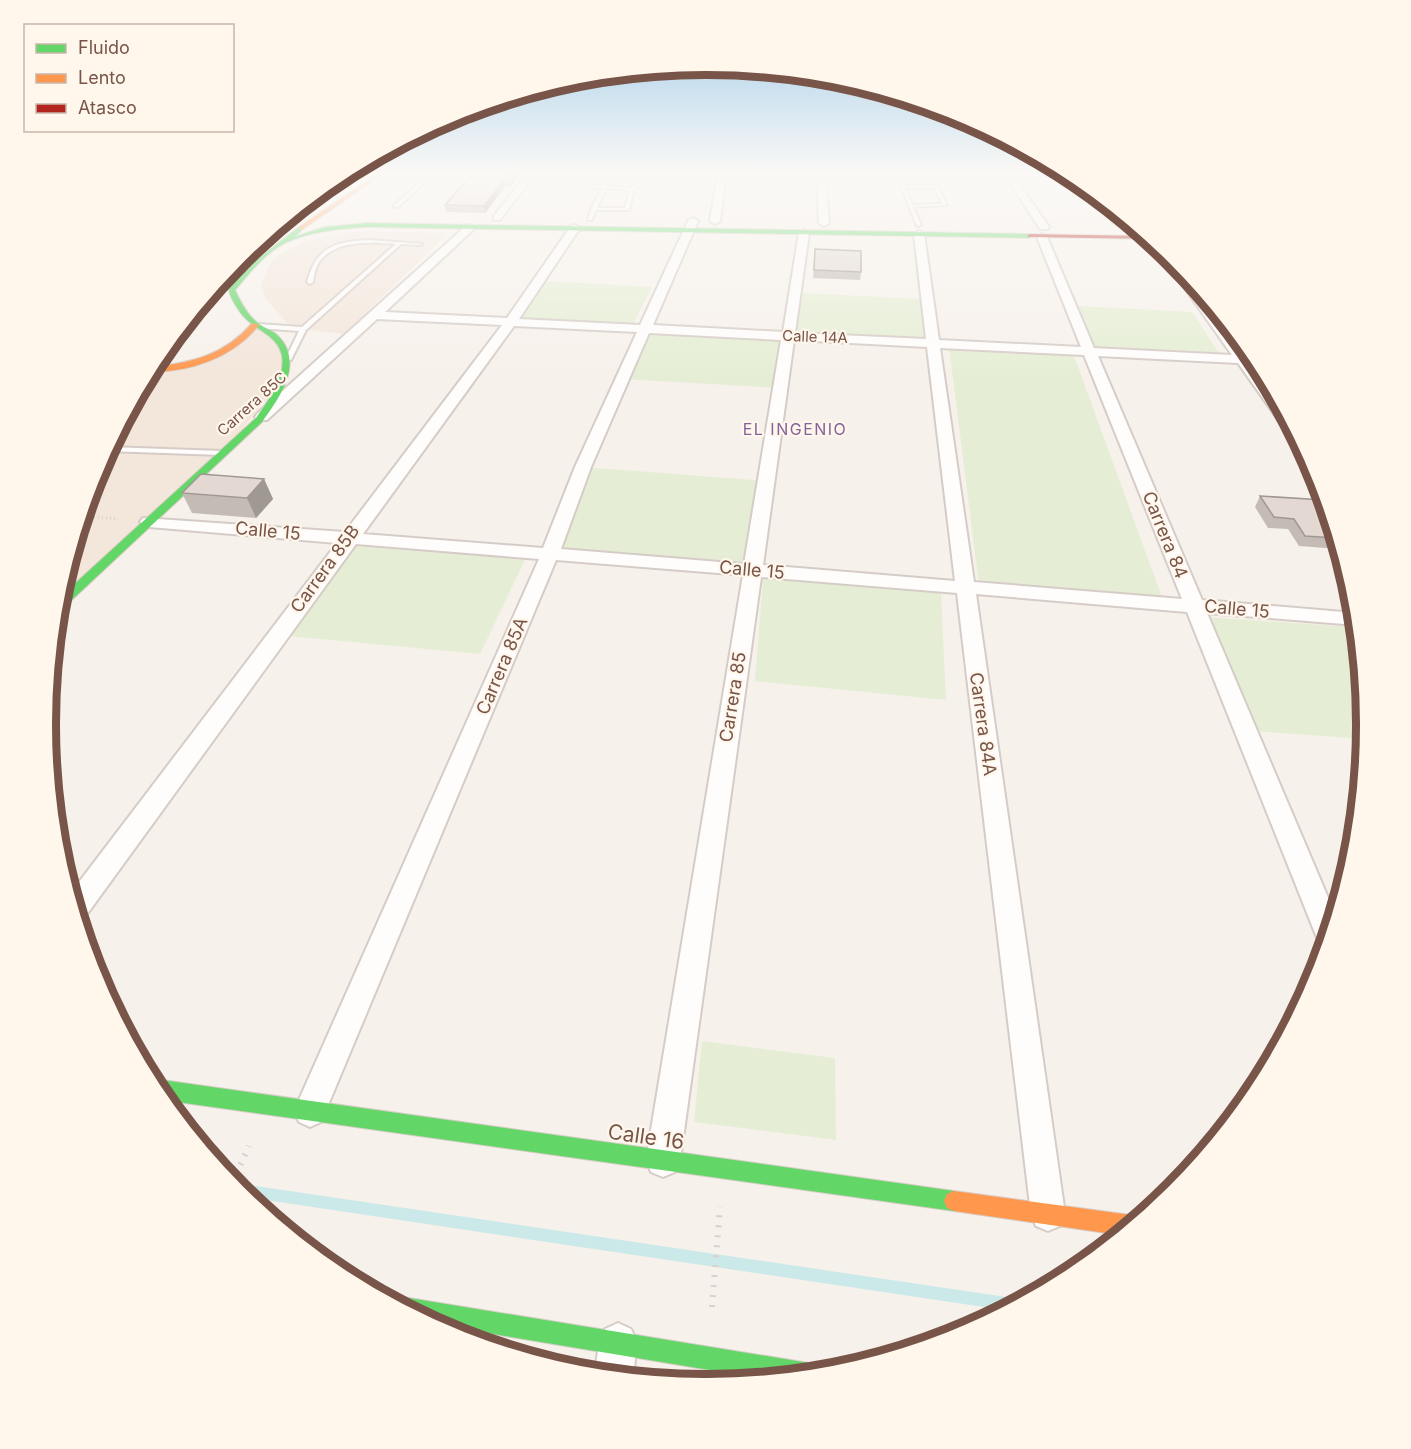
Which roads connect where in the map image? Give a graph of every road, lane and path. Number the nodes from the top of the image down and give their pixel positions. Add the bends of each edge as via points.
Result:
1 (285, 242) edge
2 (455, 242) edge
3 (569, 242) edge
4 (684, 242) edge
5 (803, 242) edge
6 (920, 242) edge
7 (1047, 242) edge
8 (399, 244) junction
9 (420, 244) dead end
10 (310, 282) dead end
11 (224, 288) edge
12 (231, 290) junction
13 (374, 315) junction
14 (510, 323) junction
15 (255, 325) junction
16 (303, 329) junction
17 (644, 329) junction
18 (788, 336) junction
19 (933, 342) junction
20 (1089, 352) junction
21 (288, 360) junction
22 (1244, 360) edge
23 (162, 367) edge
24 (259, 420) junction
25 (117, 449) edge
26 (222, 453) junction
27 (149, 522) junction
28 (348, 538) junction
29 (550, 554) junction
30 (752, 570) junction
31 (965, 588) junction
32 (68, 597) edge
33 (1194, 606) junction
34 (1346, 618) edge
35 (81, 901) edge
36 (1324, 922) edge
37 (169, 1091) edge
38 (310, 1111) junction
39 (249, 1146) dead end
40 (663, 1160) junction
41 (236, 1174) edge
42 (720, 1207) dead end
43 (1048, 1214) junction
44 (1120, 1224) edge
45 (712, 1307) dead end
46 (439, 1317) edge
47 (616, 1359) edge
48 (765, 1371) edge

1 - 12 street via 257,262
2 - 13 street, Carrera 85C
3 - 14 street, Carrera 85B
4 - 17 street, Carrera 85A
5 - 18 street, Carrera 85
6 - 19 street, Carrera 84A
7 - 20 street, Carrera 84
8 - 9 lane
8 - 10 lane via 330,247 311,269
8 - 16 lane
11 - 12 street
12 - 15 street
13 - 14 street, Calle 14A
13 - 24 street, Carrera 85C
14 - 17 street, Calle 14A
14 - 28 street, Carrera 85B
15 - 16 lane
15 - 21 street via 277,340
15 - 23 street via 250,336 234,347 212,357
16 - 21 lane
17 - 18 street, Calle 14A
17 - 29 street, Carrera 85A via 583,467
18 - 19 street, Calle 14A
18 - 30 street, Carrera 85
19 - 20 street, Calle 14A
19 - 31 street, Carrera 84A
20 - 22 street, Calle 14A
20 - 33 street, Carrera 84
21 - 24 street via 286,376
24 - 26 street, Carrera 85C
25 - 26 lane
26 - 27 street, Carrera 85C
27 - 28 street, Calle 15
27 - 32 street, Carrera 85C
28 - 29 street, Calle 15
28 - 35 street, Carrera 85B
29 - 30 street, Calle 15
29 - 38 street, Carrera 85A
30 - 31 street, Calle 15
30 - 40 street, Carrera 85
31 - 33 street, Calle 15
31 - 43 street, Carrera 84A
33 - 34 street, Calle 15
33 - 36 street, Carrera 84
37 - 38 street, Calle 16
38 - 40 street, Calle 16
39 - 41 path
40 - 43 street, Calle 16
42 - 45 path
43 - 44 street, Calle 16
46 - 47 street
47 - 48 street

